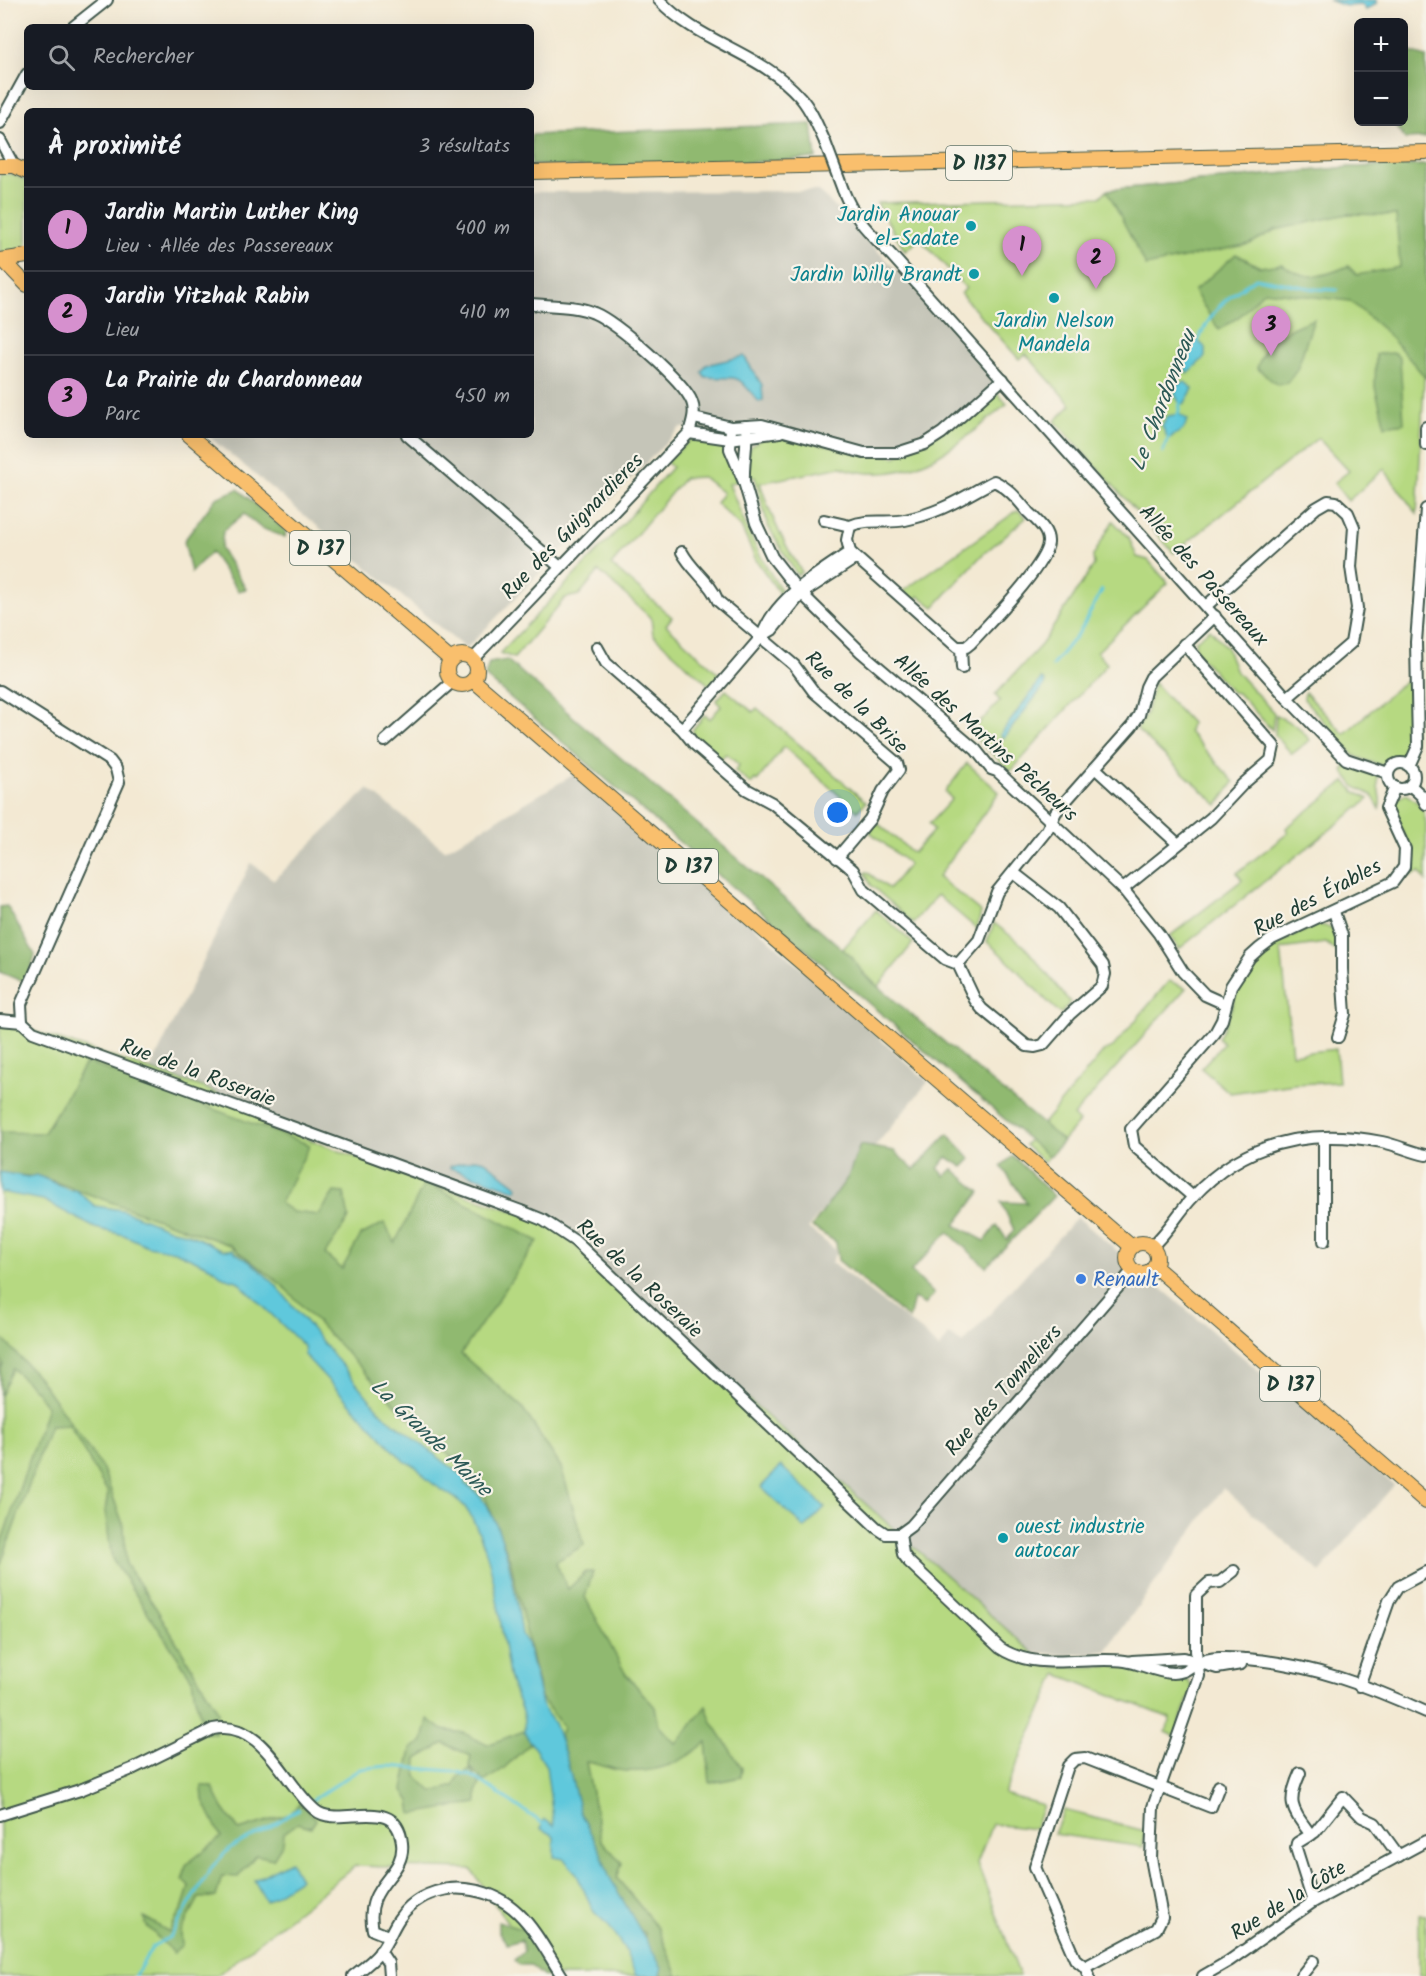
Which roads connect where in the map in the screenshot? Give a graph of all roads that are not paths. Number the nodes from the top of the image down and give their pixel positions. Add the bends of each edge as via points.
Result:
1 (107, 0) edge
2 (659, 0) edge
3 (77, 24) edge
4 (24, 79) edge
5 (0, 123) edge
6 (0, 140) edge
7 (1426, 152) edge
8 (14, 168) edge
9 (534, 172) edge
10 (24, 257) edge
11 (2, 261) edge
12 (24, 282) edge
13 (534, 304) edge
14 (1003, 379) junction
15 (694, 418) junction
16 (1426, 427) edge
17 (731, 428) junction
18 (746, 432) junction
19 (689, 433) junction
20 (192, 438) edge
21 (410, 438) edge
22 (730, 439) junction
23 (1426, 445) edge
24 (744, 482) junction
25 (1426, 509) edge
26 (824, 520) dead end
27 (850, 526) junction
28 (682, 552) dead end
29 (853, 555) junction
30 (560, 567) junction
31 (799, 591) junction
32 (1206, 606) junction
33 (1215, 616) junction
34 (762, 636) junction
35 (1184, 644) junction
36 (597, 647) dead end
37 (961, 648) junction
38 (1421, 648) edge
39 (473, 659) junction
40 (451, 660) junction
41 (962, 669) dead end
42 (473, 680) junction
43 (452, 682) junction
44 (0, 691) edge
45 (1287, 698) junction
46 (682, 729) junction
47 (385, 741) dead end
48 (1409, 766) junction
49 (1095, 768) junction
50 (1388, 773) junction
51 (1426, 779) edge
52 (1411, 782) junction
53 (1395, 787) junction
54 (1426, 804) edge
55 (1051, 821) junction
56 (1178, 844) junction
57 (837, 858) junction
58 (1014, 873) junction
59 (1123, 888) junction
60 (1334, 912) junction
61 (958, 964) junction
62 (1225, 1004) junction
63 (0, 1020) edge
64 (22, 1022) junction
65 (1338, 1037) dead end
66 (1324, 1138) junction
67 (1426, 1155) edge
68 (1193, 1197) junction
69 (1324, 1241) dead end
70 (1152, 1246) junction
71 (1132, 1247) junction
72 (1154, 1266) junction
73 (1133, 1270) junction
74 (1426, 1502) edge
75 (900, 1534) junction
76 (1234, 1571) dead end
77 (1426, 1572) edge
78 (1197, 1663) junction
79 (1359, 1686) junction
80 (1426, 1712) edge
81 (1300, 1773) dead end
82 (1159, 1786) junction
83 (1219, 1786) dead end
84 (0, 1815) edge
85 (1311, 1835) junction
86 (1426, 1841) edge
87 (1399, 1856) junction
88 (1313, 1902) junction
89 (388, 1936) junction
90 (380, 1951) junction
91 (1313, 1961) dead end
92 (1087, 1971) edge
93 (353, 1976) edge
94 (389, 1976) edge
95 (562, 1976) edge
96 (1203, 1976) edge
97 (1301, 1976) edge

1 - 3 street
2 - 14 street, Allée des Passereaux, bridge via 691,27 764,64 802,98 825,142 852,213
4 - 5 street
6 - 8 street
7 - 9 main road, D 1137
10 - 11 main road
11 - 12 main road
13 - 15 street via 581,309 600,316 675,378 693,404
14 - 18 street via 942,434 897,453 864,453 762,425
14 - 32 street, Allée des Passereaux
15 - 17 street
15 - 19 street, Rue des Guignardieres
16 - 23 street
17 - 18 street
17 - 22 street, Allée des Martins Pêcheurs
18 - 22 street
18 - 24 street, Allée des Martins Pêcheurs
19 - 22 street
19 - 30 street, Rue des Guignardieres
20 - 40 main road, D 137
21 - 30 street
22 - 24 street, Allée des Martins Pêcheurs via 730,449
24 - 31 street, Allée des Martins Pêcheurs via 768,548
25 - 38 street via 1419,576
26 - 27 street
27 - 29 street via 847,540
27 - 37 street via 903,520 945,509 994,481 1005,486 1044,529 1046,549 1021,587 972,643
28 - 34 street, Rue de la Brise via 689,566 712,586 718,601
29 - 31 street
29 - 37 street
30 - 39 street, Rue des Guignardieres
31 - 34 street via 765,627
31 - 55 street, Allée des Martins Pêcheurs via 861,652 976,750 991,769
32 - 33 street, Allée des Passereaux
32 - 45 street via 1316,508 1328,501 1336,502 1348,513 1354,527 1351,567 1358,608 1352,643
33 - 35 street
33 - 45 street, Allée des Passereaux
34 - 46 street
34 - 57 street, Rue de la Brise via 794,665 814,692 897,763 899,771 883,791 870,819
35 - 49 street via 1151,677 1139,715
35 - 56 street via 1274,746 1275,753 1211,819
36 - 46 street via 606,663
37 - 41 street
38 - 48 street via 1418,746
39 - 40 main road via 464,655
39 - 42 main road via 477,672
40 - 43 main road via 447,669
42 - 43 main road via 461,685
42 - 71 main road, D 137
43 - 47 street
44 - 64 street via 110,761 119,782 21,1004
45 - 50 street, Allée des Passereaux via 1346,759
46 - 57 street via 746,789 772,803
48 - 50 street via 1399,763
48 - 52 street
49 - 55 street
49 - 56 street
50 - 53 street
51 - 52 street
52 - 53 street via 1400,789
52 - 54 street
53 - 60 street, Rue des Érables via 1386,808 1403,839 1404,867 1393,882
55 - 58 street
55 - 59 street, Allée des Martins Pêcheurs
56 - 59 street
57 - 61 street via 853,870 864,890 945,959
58 - 61 street via 998,892 979,940
58 - 61 street via 1059,908 1103,965 1102,986 1043,1044 1027,1046 982,1009
59 - 62 street, Allée des Martins Pêcheurs via 1183,972 1205,995
60 - 62 street, Rue des Érables via 1260,948 1231,986
60 - 65 street via 1342,936 1345,1014
62 - 68 street, Rue des Érables via 1215,1033 1131,1129 1134,1146
63 - 64 street, Rue de la Roseraie
64 - 75 street, Rue de la Roseraie via 33,1032 550,1223 620,1282 877,1528 886,1534
66 - 67 street via 1382,1142
66 - 68 street via 1251,1151 1225,1167
66 - 69 street
68 - 70 street
70 - 71 main road via 1144,1243
70 - 72 main road via 1157,1258
71 - 73 main road via 1127,1261
72 - 73 main road via 1147,1272
72 - 74 main road, D 137
73 - 75 street, Rue des Tonneliers
75 - 78 street via 903,1554 909,1562 1012,1655 1031,1661 1129,1661 1171,1673 1186,1672
76 - 78 street via 1221,1582 1209,1583 1196,1595
77 - 79 street via 1398,1587 1389,1601
78 - 79 street via 1216,1668 1277,1662 1314,1669
78 - 82 street via 1196,1690
79 - 80 street
81 - 85 street via 1292,1791 1292,1809
82 - 83 street via 1211,1807
82 - 92 street via 1153,1807 1151,1858 1162,1917 1156,1929
82 - 92 street via 1085,1758 1075,1759 1068,1766 1035,1867 1075,1959
84 - 89 street via 101,1782 213,1729 235,1729 271,1756 316,1811 329,1817 368,1813 397,1826 403,1844 400,1860 371,1901 373,1930
85 - 87 street via 1343,1797 1362,1817 1376,1823
85 - 88 street via 1297,1843 1296,1848
86 - 87 street, Rue de la Côte
87 - 88 street, Rue de la Côte
88 - 96 street, Rue de la Côte
89 - 90 street
89 - 95 street via 411,1905 430,1893 452,1887 480,1890 499,1897 527,1921
90 - 93 street
90 - 94 street via 388,1963
91 - 97 street

